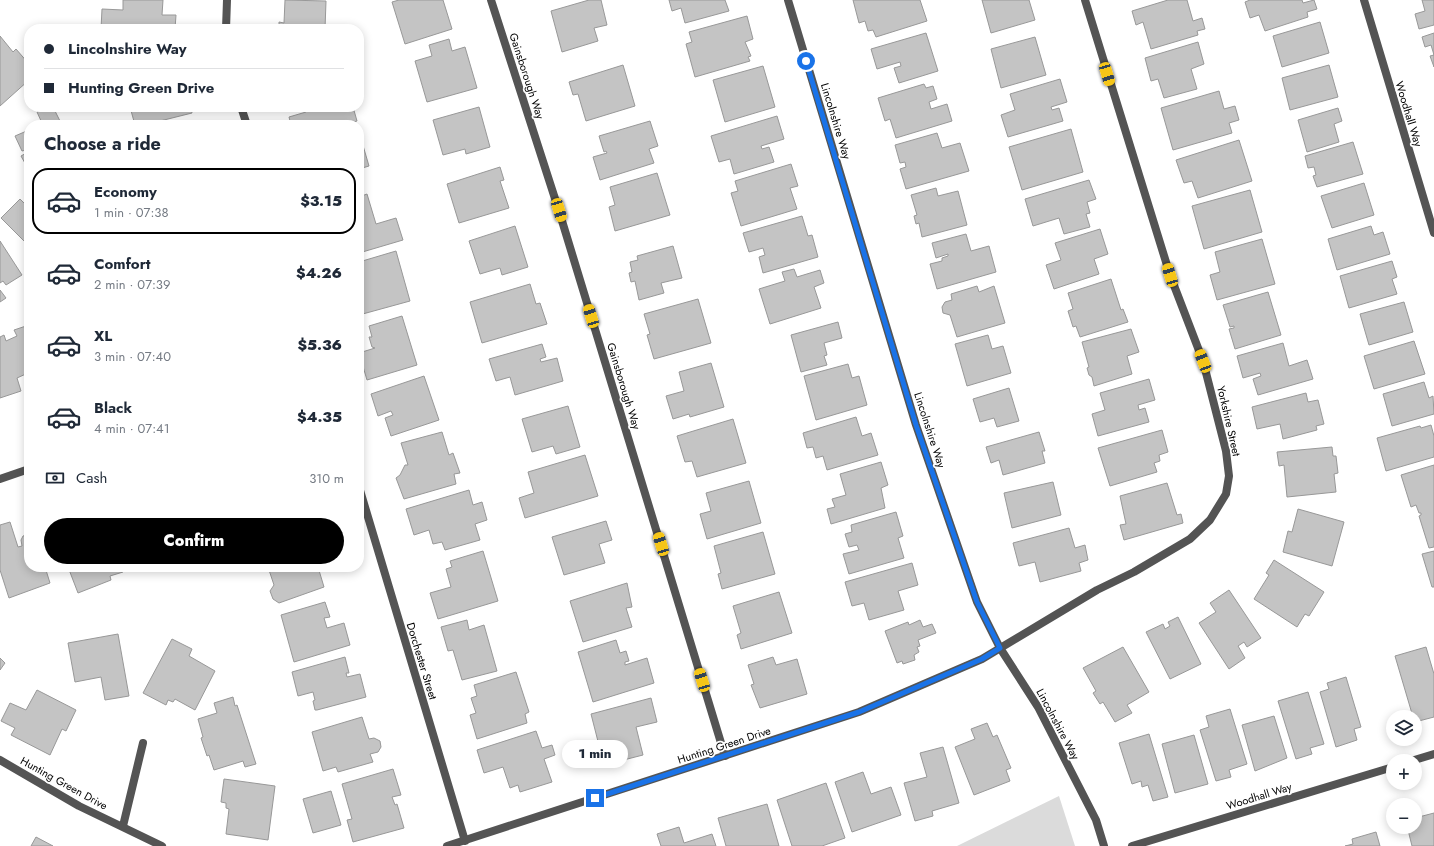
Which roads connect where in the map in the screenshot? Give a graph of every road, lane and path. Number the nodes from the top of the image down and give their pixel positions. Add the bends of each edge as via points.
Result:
1 (227, 0) edge
2 (491, 0) edge
3 (788, 0) edge
4 (1085, 0) edge
5 (1364, 0) edge
6 (226, 24) edge
7 (1434, 234) edge
8 (24, 471) edge
9 (0, 479) edge
10 (364, 504) edge
11 (1000, 648) junction
12 (143, 743) dead end
13 (1434, 754) edge
14 (725, 756) junction
15 (1422, 758) edge
16 (0, 760) edge
17 (1386, 769) edge
18 (123, 826) junction
19 (465, 841) junction
20 (162, 846) edge
21 (447, 846) edge
22 (1104, 846) edge
23 (1132, 846) edge

1 - 6 street
2 - 14 street, Gainsborough Way via 559,210
3 - 11 street, Lincolnshire Way via 916,425 977,602
4 - 11 street, Yorkshire Street via 1170,275 1203,361 1226,451 1229,476 1226,494 1210,520 1190,539 1134,572 1097,590
5 - 7 street, Woodhall Way
8 - 9 street
10 - 19 street, Dorchester Street
11 - 14 street, Hunting Green Drive via 982,659 859,712
11 - 22 street, Lincolnshire Way via 1045,721 1096,820
12 - 18 street
13 - 15 street
14 - 19 street, Hunting Green Drive
16 - 18 street, Hunting Green Drive via 78,806
17 - 23 street, Woodhall Way
18 - 20 street, Hunting Green Drive
19 - 21 street, Hunting Green Drive

